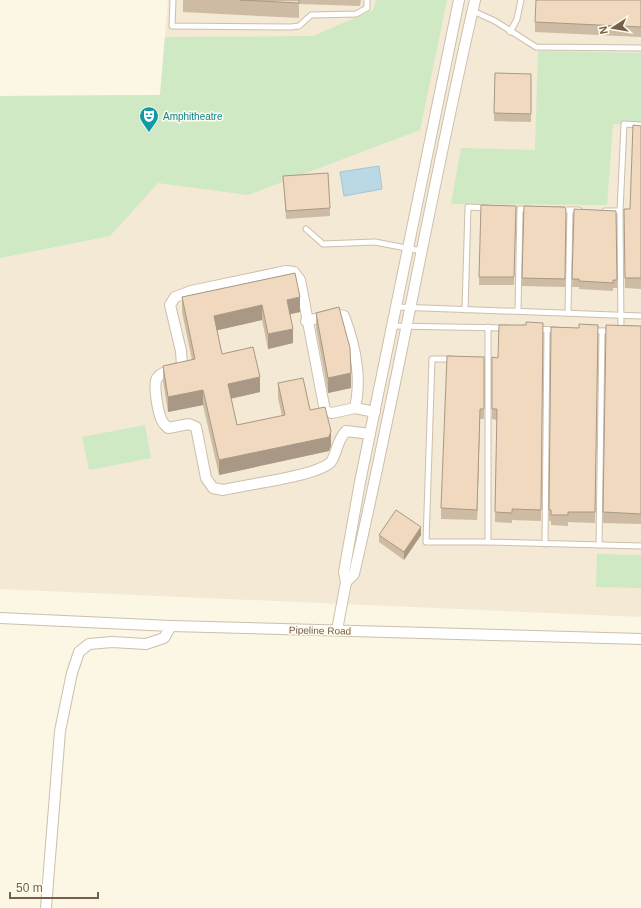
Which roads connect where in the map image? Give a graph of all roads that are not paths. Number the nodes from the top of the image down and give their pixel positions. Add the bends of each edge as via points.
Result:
1 (173, 0) edge
2 (367, 0) edge
3 (458, 0) edge
4 (476, 0) edge
5 (521, 0) edge
6 (473, 11) junction
7 (510, 32) junction
8 (641, 48) edge
9 (641, 125) edge
10 (490, 208) edge
11 (513, 208) edge
12 (520, 209) junction
13 (534, 209) edge
14 (556, 210) edge
15 (570, 210) junction
16 (584, 210) edge
17 (599, 211) edge
18 (620, 211) junction
19 (306, 229) dead end
20 (409, 249) junction
21 (422, 252) junction
22 (397, 307) junction
23 (410, 308) junction
24 (465, 310) junction
25 (518, 311) junction
26 (568, 313) junction
27 (622, 315) junction
28 (641, 316) edge
29 (306, 321) junction
30 (393, 326) junction
31 (407, 327) junction
32 (488, 327) junction
33 (510, 328) edge
34 (533, 329) edge
35 (548, 330) junction
36 (563, 330) edge
37 (587, 330) edge
38 (602, 331) junction
39 (621, 331) junction
40 (628, 331) edge
41 (482, 358) edge
42 (489, 358) junction
43 (460, 359) edge
44 (355, 408) junction
45 (375, 412) junction
46 (370, 434) junction
47 (360, 482) junction
48 (375, 485) junction
49 (488, 542) junction
50 (545, 544) junction
51 (599, 545) junction
52 (641, 546) edge
53 (346, 582) junction
54 (0, 618) edge
55 (171, 626) junction
56 (337, 630) junction
57 (641, 639) edge
58 (46, 908) edge

1 - 2 lane via 172,26 291,27 299,26 311,15 356,14 367,8
3 - 20 street
4 - 6 street
5 - 7 lane via 517,19
6 - 7 lane via 495,21
6 - 21 street
7 - 8 lane via 536,47
9 - 18 lane via 624,124
10 - 24 lane via 468,207
11 - 12 lane
12 - 13 lane
12 - 25 lane
14 - 15 lane
15 - 16 lane
15 - 26 lane
17 - 18 lane
18 - 27 lane
19 - 20 lane via 323,244 360,241
20 - 21 lane
20 - 22 street
21 - 23 street
22 - 23 lane
22 - 30 street
23 - 24 lane
23 - 31 street
24 - 25 lane
25 - 26 lane
26 - 27 lane
27 - 28 lane
27 - 39 lane
29 - 44 street via 325,411 332,413
29 - 44 street via 334,314 344,316 359,376
29 - 46 street via 300,280 294,272 286,271 175,297 170,305 182,366 157,378 154,388 162,421 168,428 189,424 196,427 206,478 213,488 223,490 324,468 332,462 340,437 346,432
30 - 31 lane
30 - 45 street
31 - 32 lane
31 - 48 street
32 - 33 lane
32 - 42 lane
34 - 35 lane
35 - 36 lane
35 - 50 lane
37 - 38 lane
38 - 39 lane
38 - 51 lane
39 - 40 lane
41 - 42 lane
42 - 49 lane
43 - 49 lane via 432,360 426,542
44 - 45 street
45 - 46 street
46 - 47 street
47 - 48 lane
47 - 53 street via 344,572
48 - 53 street via 354,574
49 - 50 lane
50 - 51 lane
51 - 52 lane
53 - 56 street
54 - 55 street, Pipeline Road
55 - 56 street, Pipeline Road
55 - 58 street via 164,638 146,644 89,644 79,652 60,731
56 - 57 street, Pipeline Road

